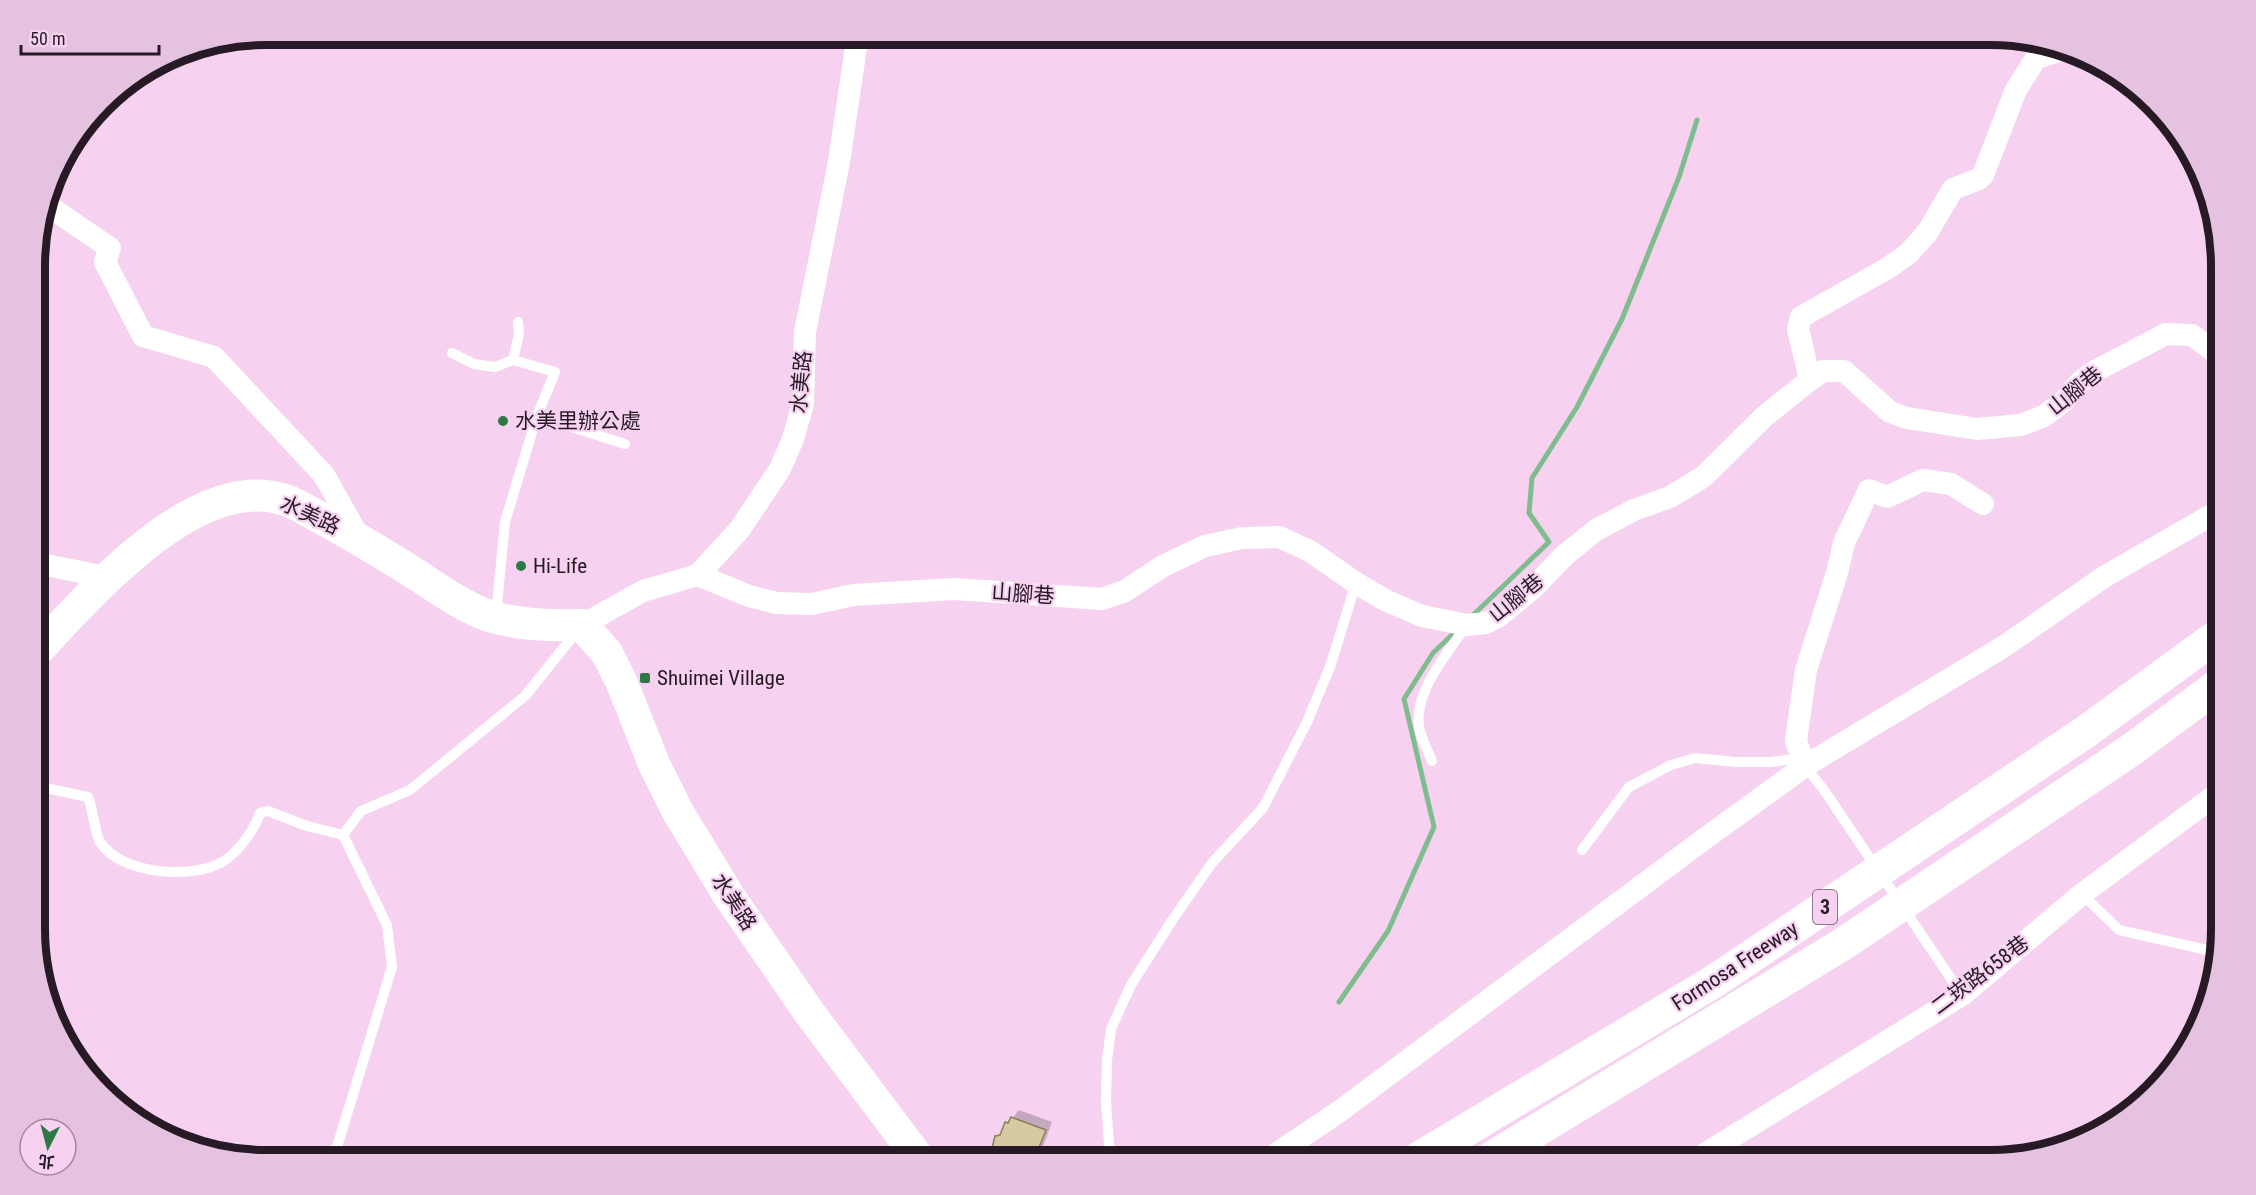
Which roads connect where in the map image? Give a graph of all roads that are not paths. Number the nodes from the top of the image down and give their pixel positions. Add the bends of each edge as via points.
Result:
1 (856, 45) edge
2 (2050, 54) edge
3 (53, 209) edge
4 (518, 321) dead end
5 (2211, 349) edge
6 (452, 353) dead end
7 (513, 360) junction
8 (1810, 380) junction
9 (537, 416) junction
10 (625, 444) dead end
11 (1983, 504) dead end
12 (2211, 515) edge
13 (360, 539) junction
14 (45, 565) edge
15 (698, 575) junction
16 (106, 577) junction
17 (1356, 583) junction
18 (495, 618) junction
19 (582, 625) junction
20 (1467, 625) junction
21 (2211, 640) edge
22 (45, 642) edge
23 (2211, 690) edge
24 (1432, 761) dead end
25 (1803, 762) junction
26 (45, 788) edge
27 (2211, 798) edge
28 (343, 835) junction
29 (1582, 850) dead end
30 (2082, 894) junction
31 (2210, 951) edge
32 (1962, 995) junction
33 (336, 1150) edge
34 (912, 1150) edge
35 (1109, 1150) edge
36 (1282, 1150) edge
37 (1433, 1150) edge
38 (1504, 1150) edge
39 (1711, 1150) edge

1 - 15 street, 水美路 via 839,162 805,332 803,404 793,440 780,469 740,529
2 - 8 street via 2036,58 2016,90 1983,175 1953,189 1928,234 1888,268 1801,317 1798,329
3 - 13 street via 110,248 105,262 143,336 214,357 324,475
4 - 7 lane
5 - 8 street, 山腳巷 via 2192,335 2166,334 2097,370 2044,416 2021,425 1977,429 1890,412 1844,371 1823,371
6 - 7 lane via 474,364 495,367
7 - 9 lane via 555,372
8 - 20 street, 山腳巷 via 1766,415 1703,477 1670,497 1596,530 1498,617
9 - 10 lane
9 - 18 lane via 506,522
11 - 25 street via 1951,484 1923,480 1887,498 1869,490 1844,543 1806,670 1796,741
12 - 25 street via 2104,577 2003,647
13 - 16 street, 水美路 via 290,502 239,496 184,517
13 - 18 street, 水美路 via 456,600
14 - 16 street
15 - 17 street, 山腳巷 via 777,603 812,604 853,595 954,589 1102,599 1125,591 1163,566 1205,546 1242,538 1279,537 1310,551
15 - 19 street, 水美路 via 642,591
16 - 22 street, 水美路
17 - 20 street, 山腳巷 via 1422,616
17 - 35 lane via 1330,667 1263,808 1212,863 1173,919 1131,985 1111,1029 1106,1100
18 - 19 street, 水美路 via 557,626
19 - 28 lane via 525,696 410,790 361,811
19 - 34 street, 水美路 via 608,653 654,764 729,896 811,1015
20 - 24 lane via 1425,689 1418,708 1419,728
21 - 37 highway, Formosa Freeway / 3 via 2084,733 1713,982
23 - 38 highway, Formosa Freeway / 3 via 2131,750 1843,944
25 - 29 lane via 1695,758 1671,765 1629,787
25 - 32 lane
25 - 36 street via 1340,1111
26 - 28 lane via 88,797 99,841 118,859 144,869 204,870 225,860 256,826 260,813 268,811
27 - 30 street, 二崁路658巷
28 - 33 lane via 387,925 392,967
30 - 31 lane via 2119,930
30 - 32 street, 二崁路658巷
32 - 39 street, 二崁路658巷

